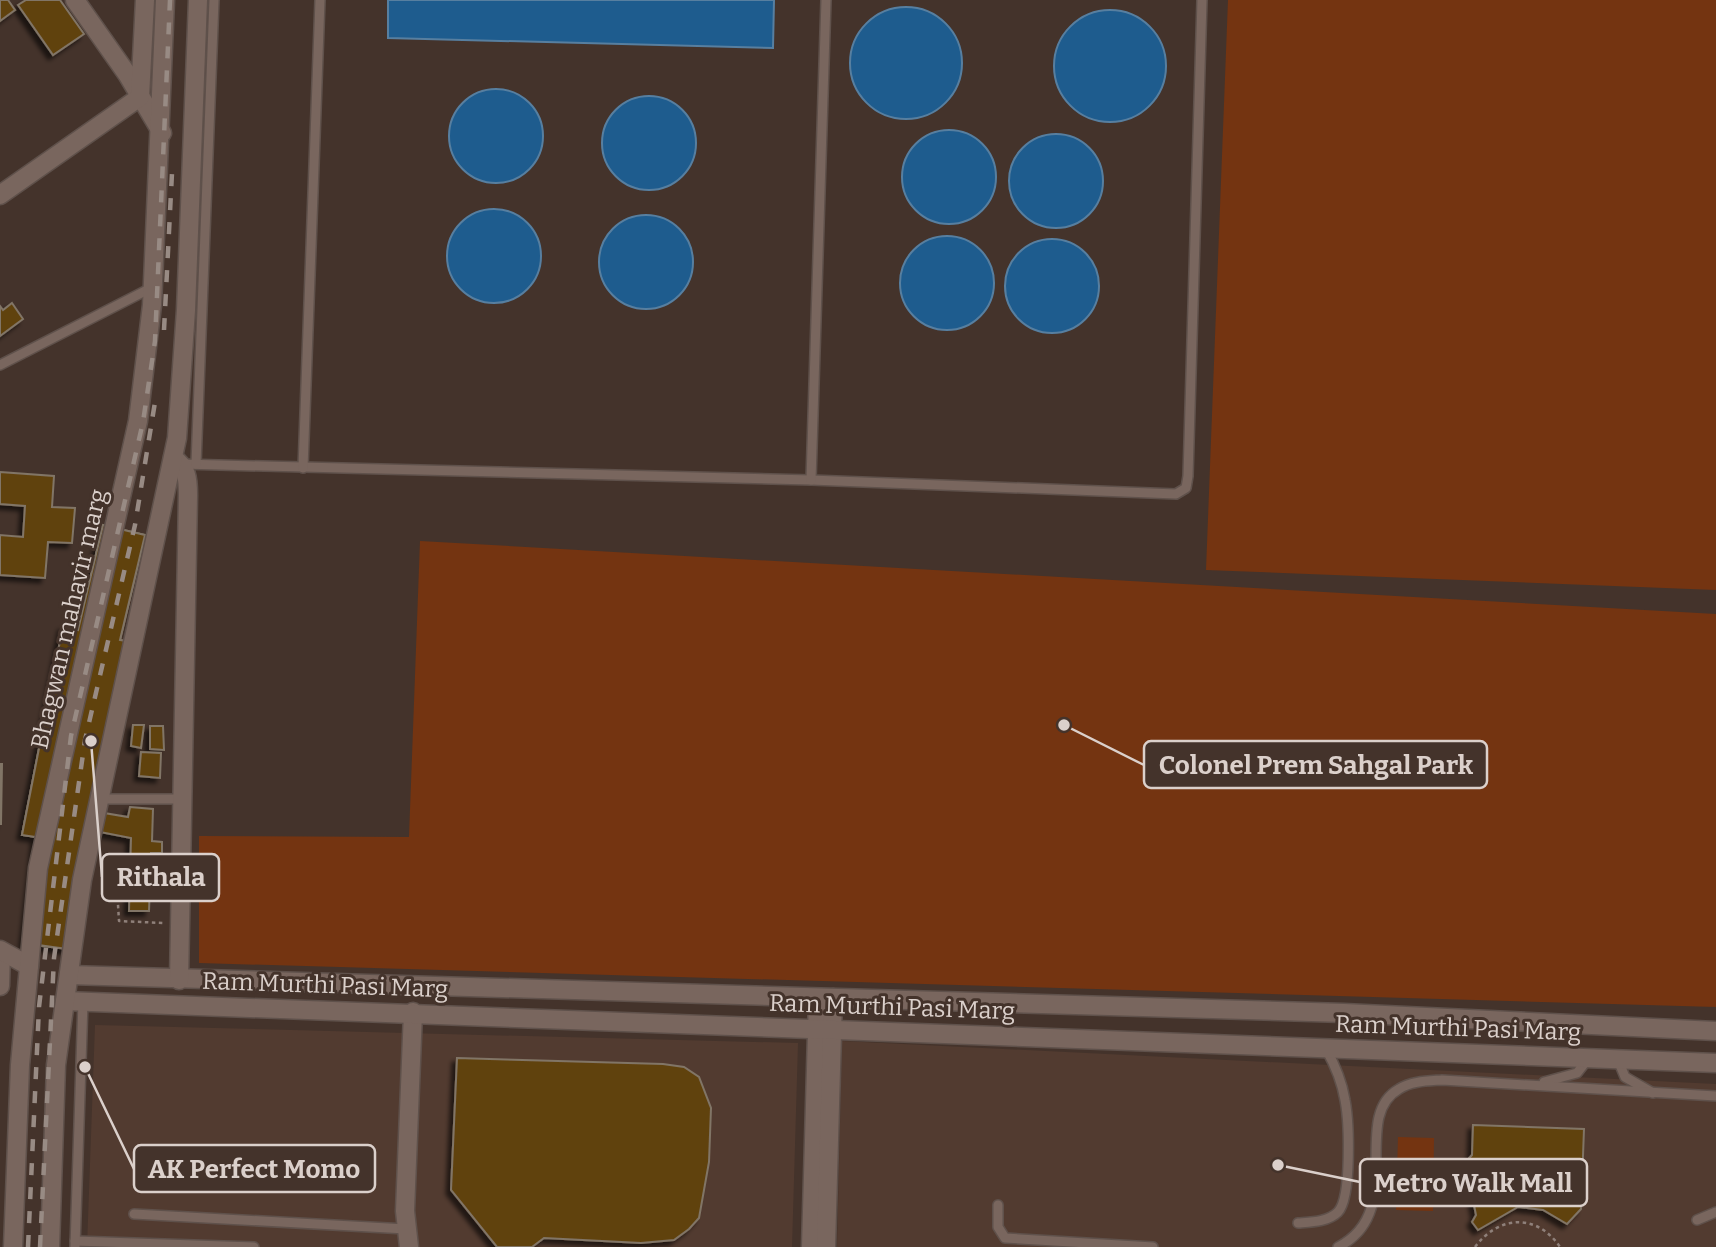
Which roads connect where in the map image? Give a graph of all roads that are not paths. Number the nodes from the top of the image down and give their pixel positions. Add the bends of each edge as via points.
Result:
1 (75, 0) edge
2 (145, 0) edge
3 (165, 0) edge
4 (198, 0) edge
5 (214, 0) edge
6 (320, 0) edge
7 (826, 0) edge
8 (1202, 0) edge
9 (141, 97) junction
10 (162, 133) junction
11 (0, 195) edge
12 (153, 287) junction
13 (0, 365) edge
14 (184, 462) junction
15 (303, 468) junction
16 (811, 480) junction
17 (99, 799) junction
18 (182, 799) junction
19 (1, 951) edge
20 (29, 966) junction
21 (69, 975) junction
22 (179, 980) junction
23 (0, 986) edge
24 (826, 998) junction
25 (74, 1001) junction
26 (413, 1012) junction
27 (824, 1029) junction
28 (1716, 1031) edge
29 (1325, 1048) junction
30 (1589, 1058) junction
31 (1618, 1060) junction
32 (1716, 1063) edge
33 (1535, 1085) junction
34 (1655, 1094) junction
35 (1716, 1096) edge
36 (998, 1205) dead end
37 (1716, 1212) edge
38 (134, 1214) dead end
39 (1697, 1220) dead end
40 (7, 1222) edge
41 (1298, 1223) dead end
42 (406, 1229) junction
43 (75, 1244) edge
44 (13, 1247) edge
45 (50, 1247) edge
46 (254, 1247) edge
47 (409, 1247) edge
48 (811, 1247) edge
49 (825, 1247) edge
50 (1153, 1247) edge
51 (1338, 1247) edge

1 - 9 street
2 - 9 street
3 - 10 street, Bhagwan mahavir marg
4 - 14 street via 177,438
5 - 14 lane
6 - 15 lane
7 - 16 lane
8 - 16 lane via 1186,488 1165,496
9 - 10 street
9 - 11 street
10 - 12 street, Bhagwan mahavir marg
12 - 13 lane
12 - 20 street, Bhagwan mahavir marg via 138,421 38,868
14 - 15 lane
14 - 17 street
14 - 18 street via 188,495
15 - 16 lane
17 - 18 lane
17 - 21 street
18 - 22 street
19 - 20 street
19 - 23 street
20 - 40 street, Bhagwan mahavir marg
21 - 22 street, Ram Murthi Pasi Marg
21 - 25 street
22 - 24 street, Ram Murthi Pasi Marg
24 - 27 street
24 - 28 street, Ram Murthi Pasi Marg via 1344,1013
25 - 26 street, Ram Murthi Pasi Marg
25 - 43 lane
25 - 45 street via 56,1065
26 - 27 street, Ram Murthi Pasi Marg
26 - 42 street
27 - 29 street, Ram Murthi Pasi Marg
27 - 48 street
27 - 49 street
29 - 30 street, Ram Murthi Pasi Marg
29 - 41 lane via 1335,1065 1346,1108 1346,1199 1328,1219
30 - 31 street, Ram Murthi Pasi Marg
30 - 33 lane via 1577,1073
31 - 32 street, Ram Murthi Pasi Marg
31 - 34 lane via 1626,1077
33 - 34 lane
33 - 51 lane via 1432,1081 1401,1087 1390,1095 1379,1121 1370,1217 1361,1232
34 - 35 lane
36 - 50 lane via 998,1227 1004,1238
37 - 39 lane
38 - 42 lane
40 - 44 street, Bhagwan mahavir marg
42 - 47 street
43 - 46 lane

